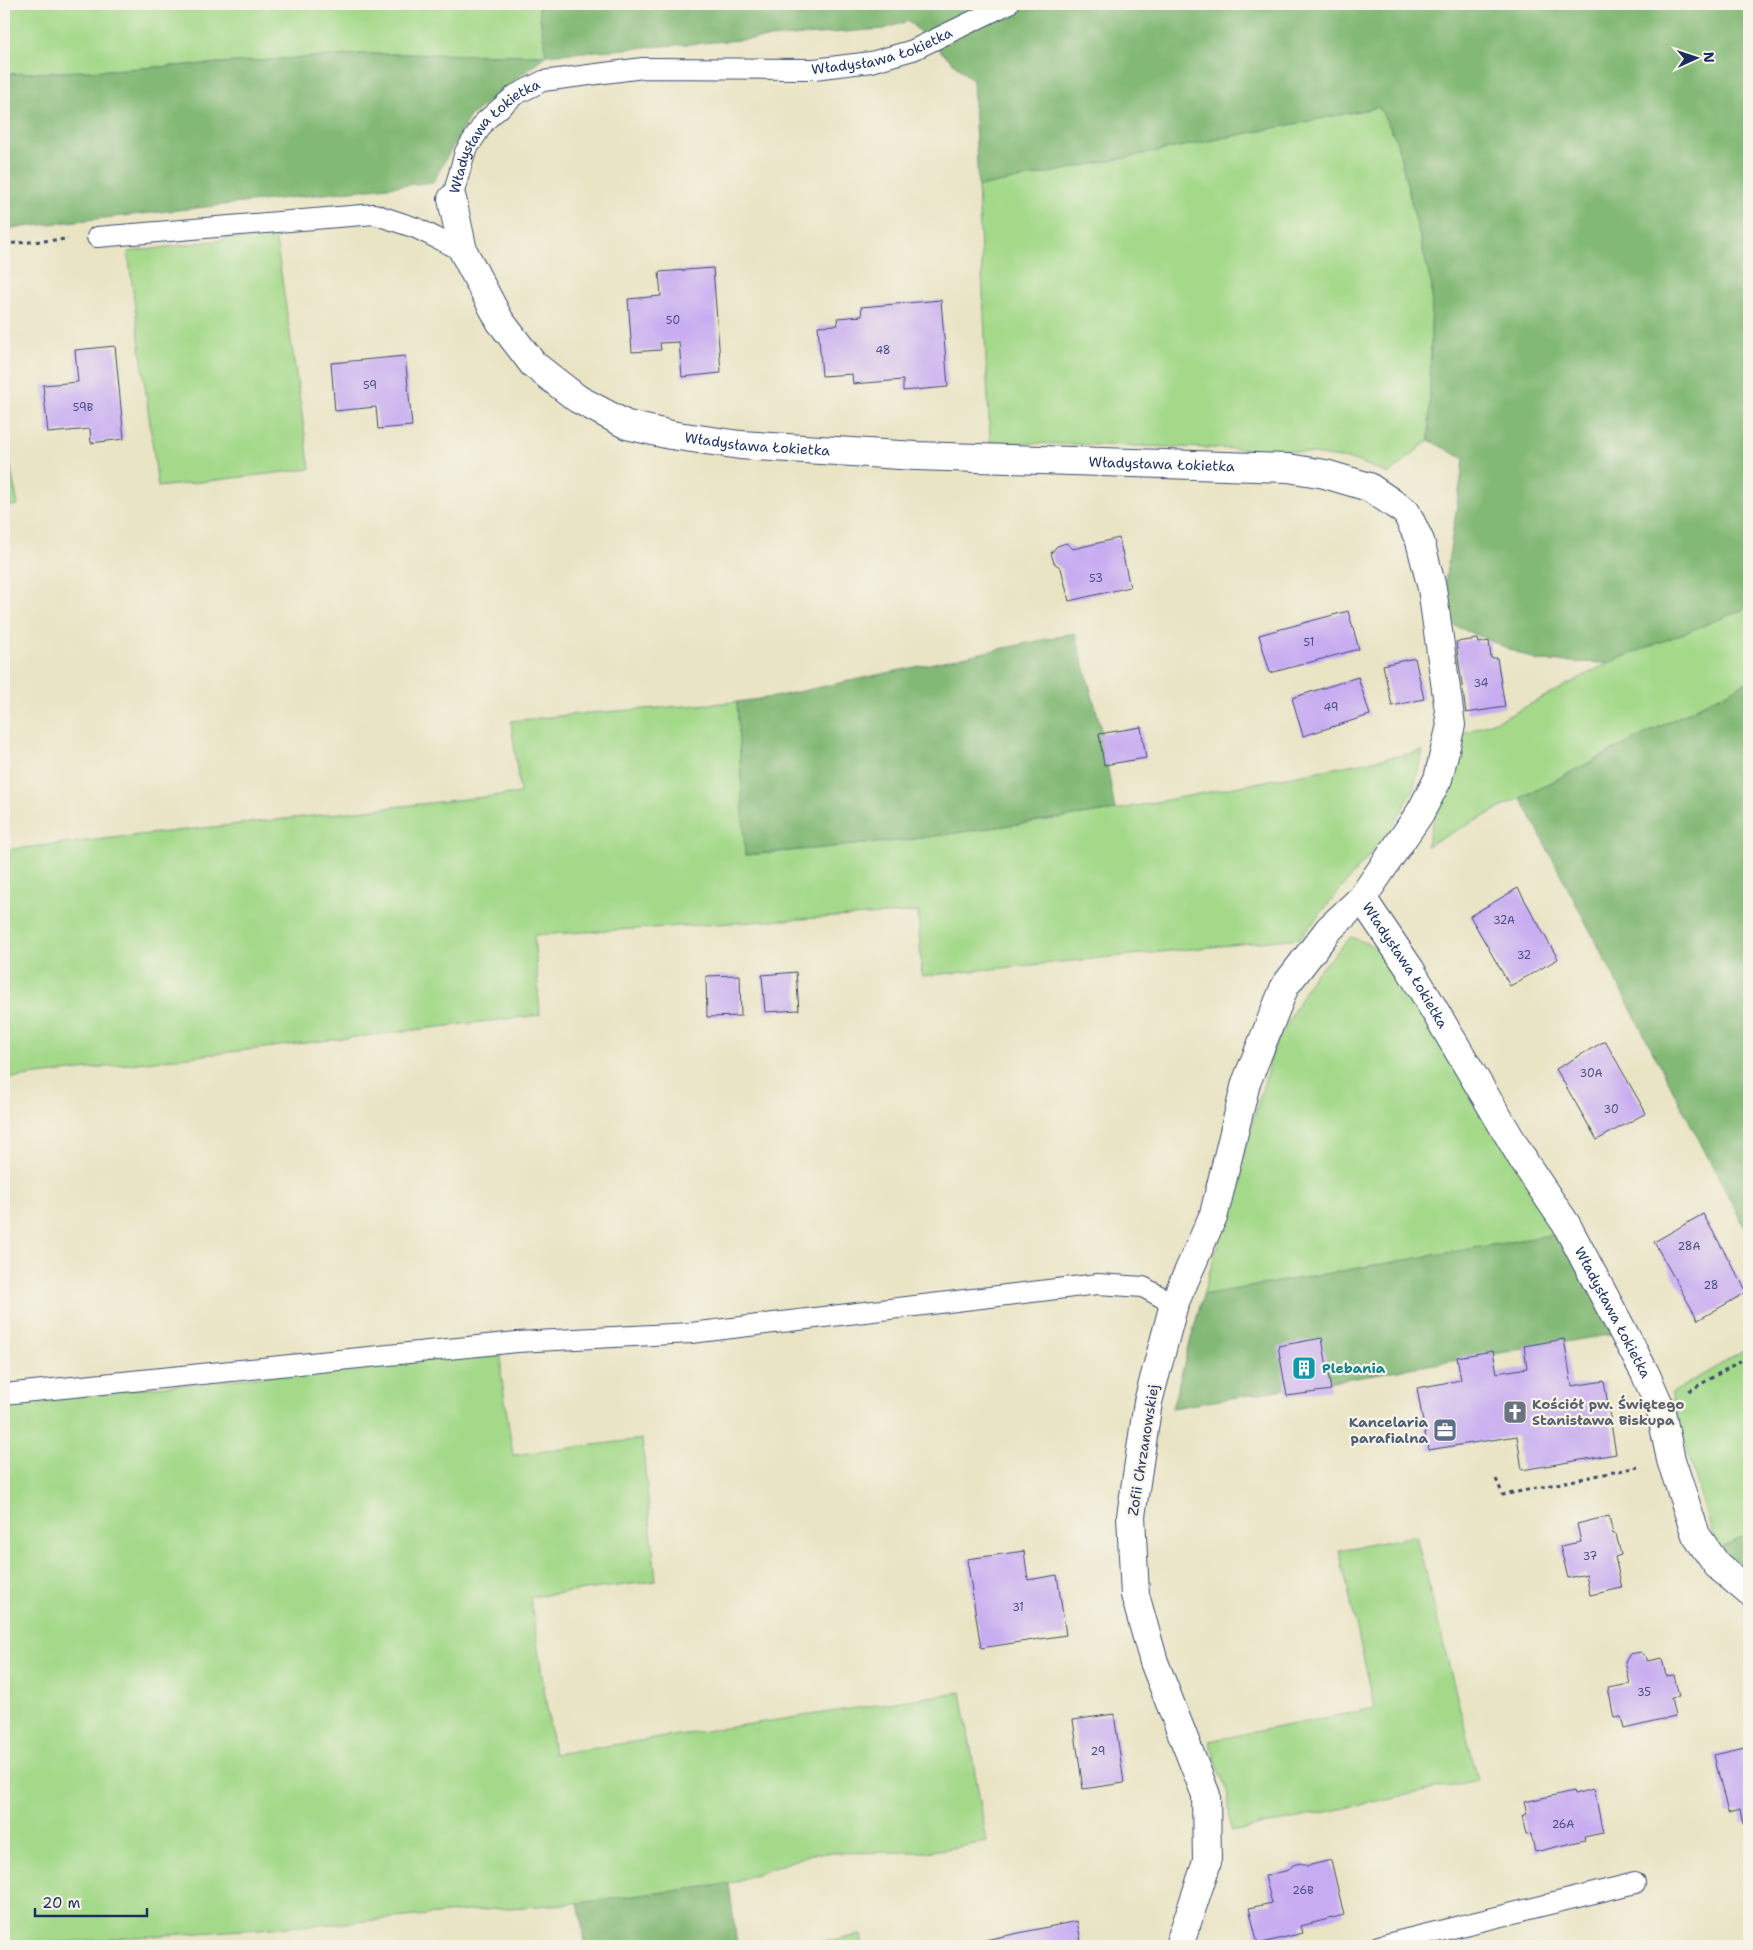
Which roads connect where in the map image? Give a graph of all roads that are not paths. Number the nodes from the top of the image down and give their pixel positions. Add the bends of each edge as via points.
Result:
1 (1008, 4) edge
2 (452, 199) joint
3 (97, 237) road end
4 (463, 251) junction
5 (1362, 898) junction
6 (1174, 1304) junction
7 (4, 1394) edge
8 (1749, 1592) edge
9 (1636, 1883) dead end
10 (1179, 1946) edge
11 (1379, 1946) edge

1 - 2 lane, Władysława Łokietka via 913,50 872,62 814,69 643,68 543,81 515,95 485,121 465,152
2 - 4 street, Władysława Łokietka
3 - 4 lane via 374,214 416,228
4 - 5 street, Władysława Łokietka via 500,321 533,364 578,399 627,425 740,445 916,456 1288,468 1325,474 1369,487 1406,512 1420,541 1432,588 1451,726 1438,779 1425,804
5 - 6 street, Zofii Chrzanowskiej via 1328,929 1285,986 1246,1083 1214,1214
5 - 8 street, Władysława Łokietka via 1410,969 1525,1163 1566,1224 1660,1407 1671,1460 1696,1535 1717,1565
6 - 7 lane via 1143,1287 1098,1284 690,1333 517,1342
6 - 10 street, Zofii Chrzanowskiej via 1148,1402 1131,1516 1134,1595 1154,1662 1206,1794 1207,1862
9 - 11 lane

